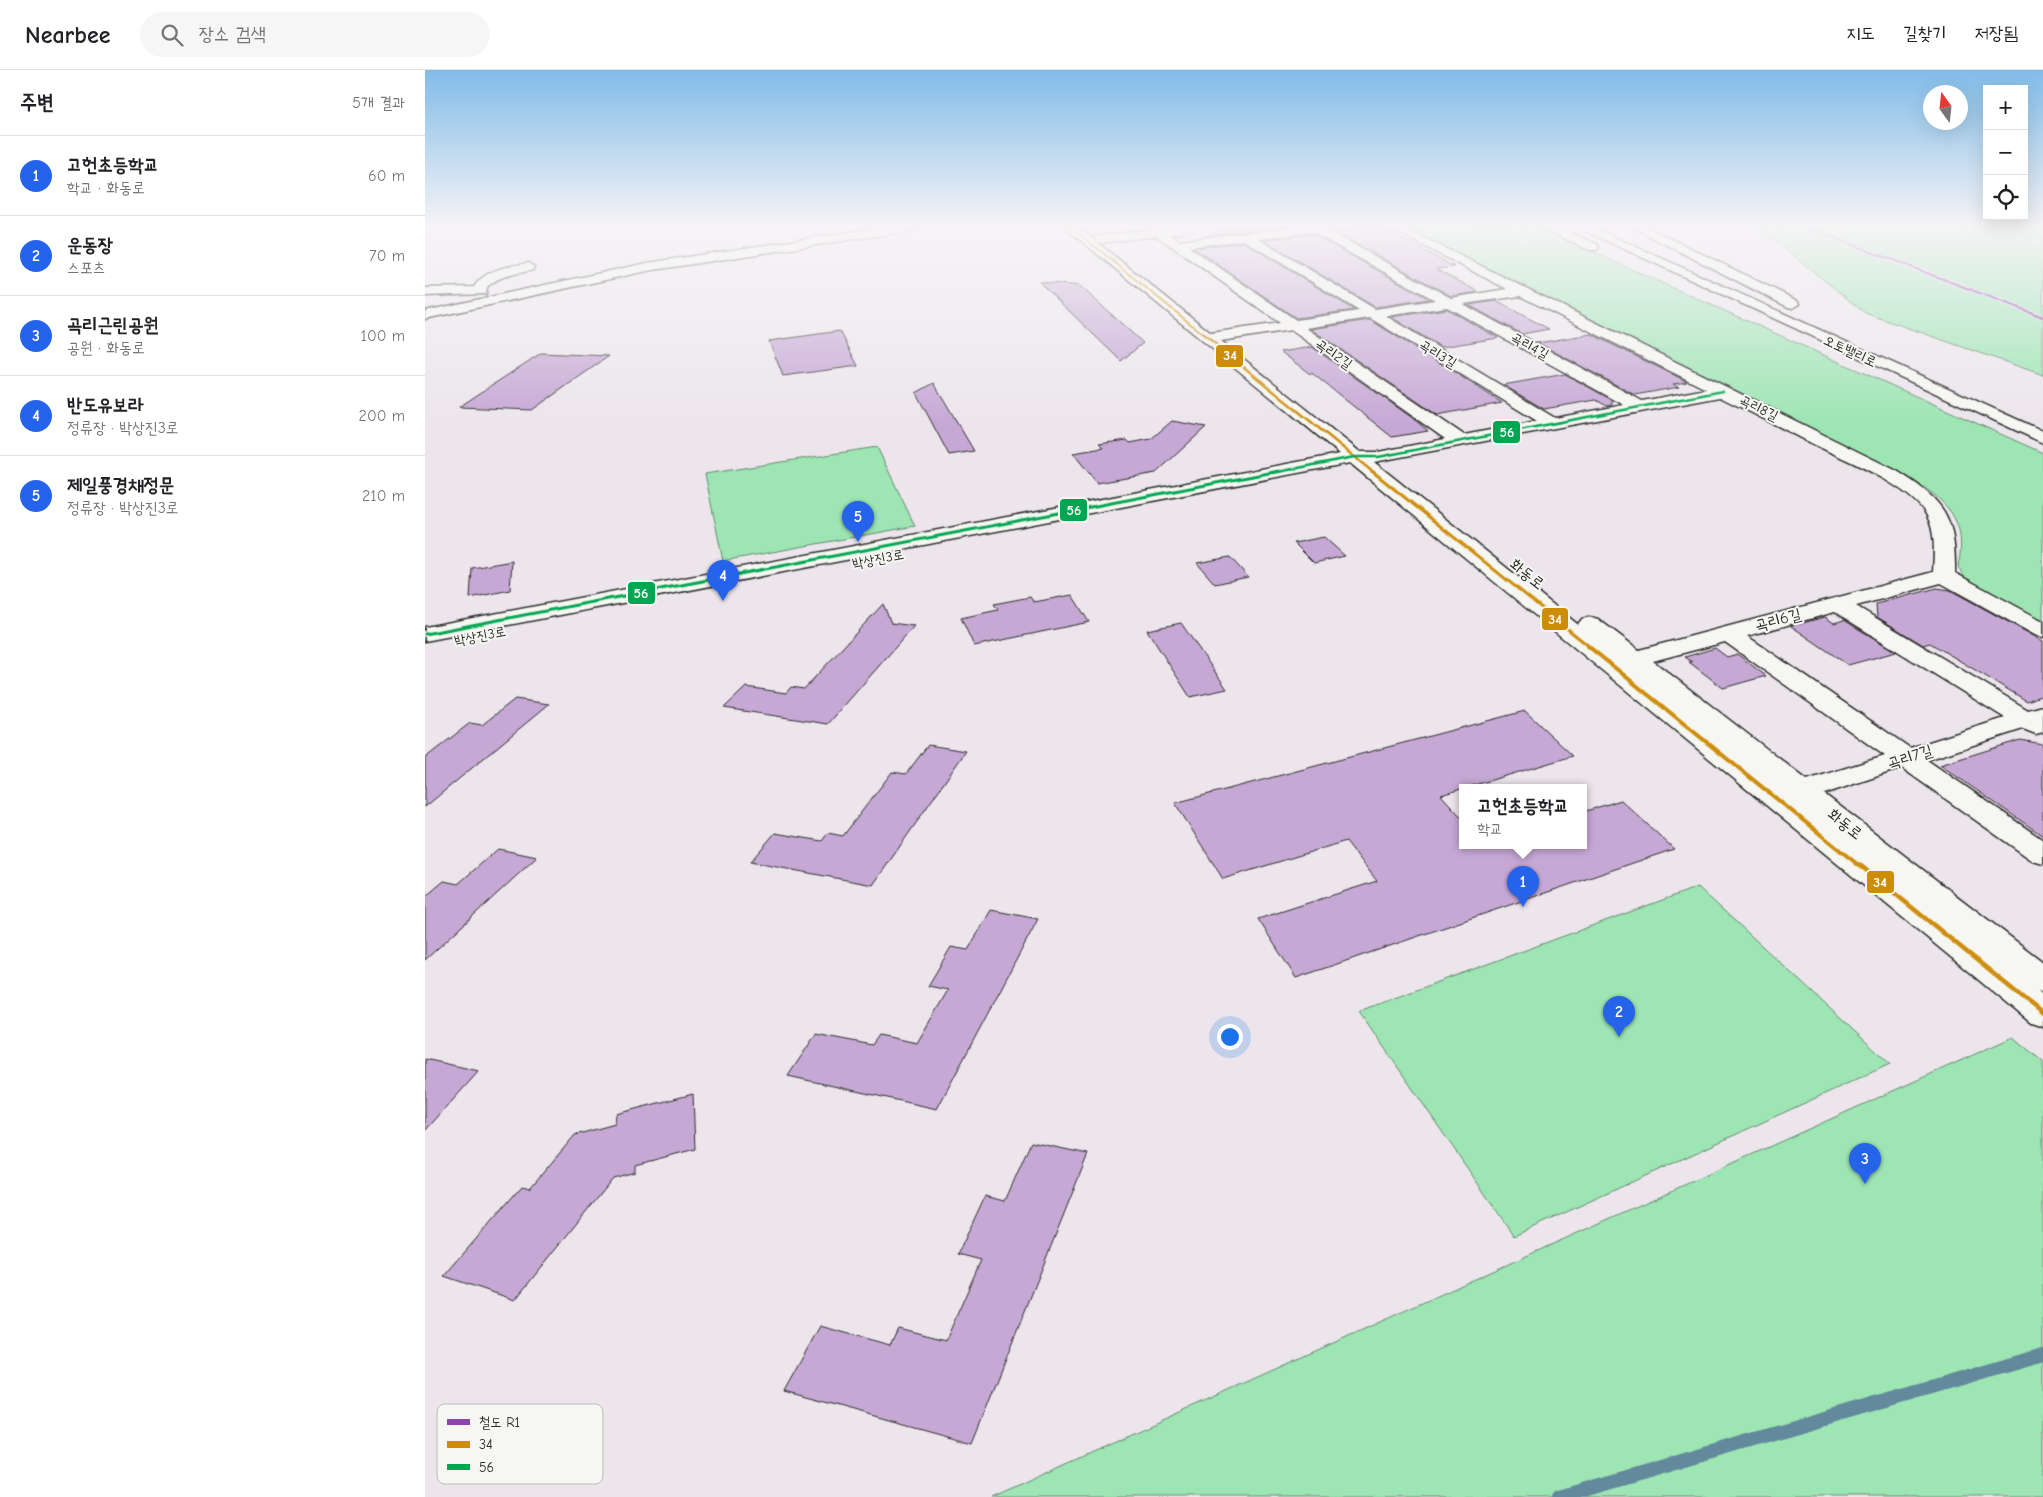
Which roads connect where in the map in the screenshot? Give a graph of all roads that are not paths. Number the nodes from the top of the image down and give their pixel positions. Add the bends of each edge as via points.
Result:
1 (485, 291) edge
2 (504, 291) edge
3 (508, 291) edge
4 (1155, 291) edge
5 (1162, 291) edge
6 (1243, 291) edge
7 (1335, 291) edge
8 (1428, 291) edge
9 (1523, 291) joint
10 (1695, 291) edge
11 (1720, 291) edge
12 (1751, 291) edge
13 (1767, 291) edge
14 (425, 292) edge
15 (488, 294) junction
16 (1449, 302) junction
17 (425, 308) edge
18 (1801, 309) dead end
19 (1373, 314) junction
20 (425, 315) edge
21 (1293, 325) junction
22 (1216, 337) junction
23 (1924, 368) dead end
24 (1921, 383) junction
25 (1723, 391) junction
26 (1640, 407) junction
27 (1553, 424) junction
28 (2043, 438) edge
29 (1460, 441) junction
30 (1365, 460) junction
31 (1944, 576) junction
32 (1837, 604) junction
33 (2043, 630) edge
34 (1728, 633) junction
35 (425, 634) edge
36 (425, 647) edge
37 (1634, 658) junction
38 (1611, 665) junction
39 (2037, 721) edge
40 (1906, 758) junction
41 (1803, 791) junction
42 (1778, 800) junction
43 (2043, 854) edge
44 (2043, 980) edge
45 (2043, 1014) edge

1 - 15 main road
2 - 15 main road
3 - 15 main road
4 - 22 main road, 화동로
5 - 22 main road, 화동로
6 - 21 main road, 곡리2길
7 - 19 main road, 곡리3길
8 - 16 main road, 곡리4길
9 - 16 main road
9 - 25 main road, 곡리8길
10 - 24 main road
11 - 24 main road, 오토밸리로
12 - 23 main road, 오토밸리로
13 - 18 main road
14 - 15 main road
15 - 17 main road
15 - 20 main road
16 - 19 main road
16 - 26 main road, 곡리4길
19 - 21 main road
19 - 27 main road, 곡리3길
21 - 22 main road
21 - 29 main road, 곡리2길
22 - 30 main road, 화동로
24 - 28 main road, 오토밸리로
25 - 26 main road
25 - 31 main road, 곡리8길 via 1870,464 1925,499 1942,525 1946,542
26 - 27 main road
27 - 29 main road
29 - 30 main road
30 - 35 main road, 박상진3로
30 - 36 main road, 박상진3로
30 - 37 main road, 화동로
30 - 38 main road, 화동로
31 - 32 main road, 곡리6길
31 - 33 main road
32 - 34 main road, 곡리6길
32 - 39 main road
34 - 37 main road, 곡리6길
34 - 40 main road
37 - 38 main road, 곡리6길
37 - 41 main road, 화동로
38 - 42 main road, 화동로
39 - 40 main road, 곡리7길
40 - 41 main road, 곡리7길
40 - 43 main road
41 - 42 main road, 곡리7길
41 - 44 main road, 화동로
42 - 45 main road, 화동로

